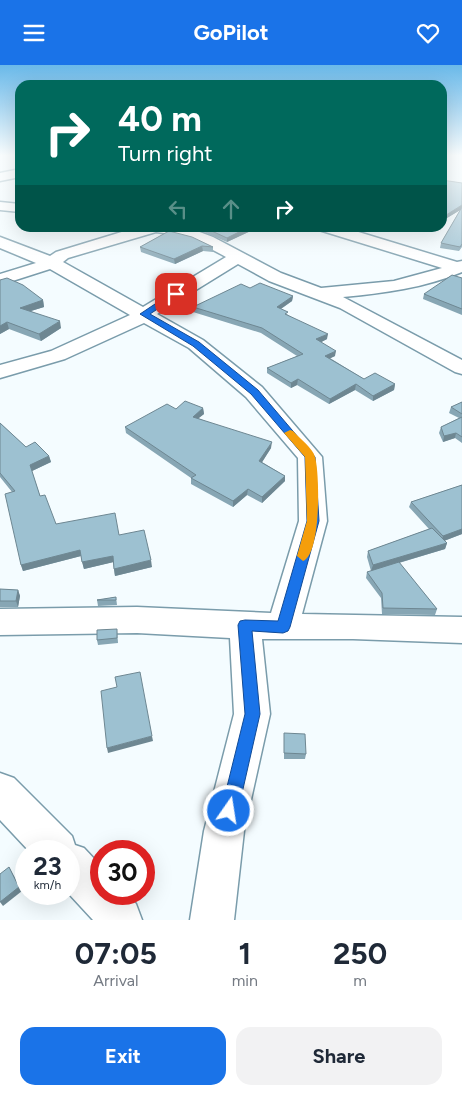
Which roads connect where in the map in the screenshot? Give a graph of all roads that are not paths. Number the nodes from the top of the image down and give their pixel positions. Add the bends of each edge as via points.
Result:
1 (0, 206) edge
2 (15, 208) edge
3 (142, 232) edge
4 (185, 232) edge
5 (341, 232) edge
6 (0, 242) edge
7 (238, 257) junction
8 (52, 263) junction
9 (460, 267) edge
10 (0, 280) edge
11 (321, 293) junction
12 (144, 314) junction
13 (462, 368) edge
14 (0, 372) edge
15 (0, 622) edge
16 (245, 625) junction
17 (283, 627) junction
18 (462, 630) edge
19 (0, 792) edge
20 (46, 840) edge
21 (80, 875) edge
22 (120, 920) edge
23 (212, 920) edge

1 - 2 street
3 - 8 street via 62,255
4 - 7 street
5 - 9 street
6 - 8 street
7 - 11 street via 275,277
7 - 12 street
8 - 10 street
8 - 12 street
9 - 11 street via 441,276 388,288
11 - 13 street
12 - 14 street via 125,326 58,355
12 - 17 street via 196,344 254,392 310,457 313,521
15 - 16 street via 137,620
16 - 17 street
16 - 23 street via 252,714 224,831
17 - 18 street
19 - 20 street
21 - 22 street

